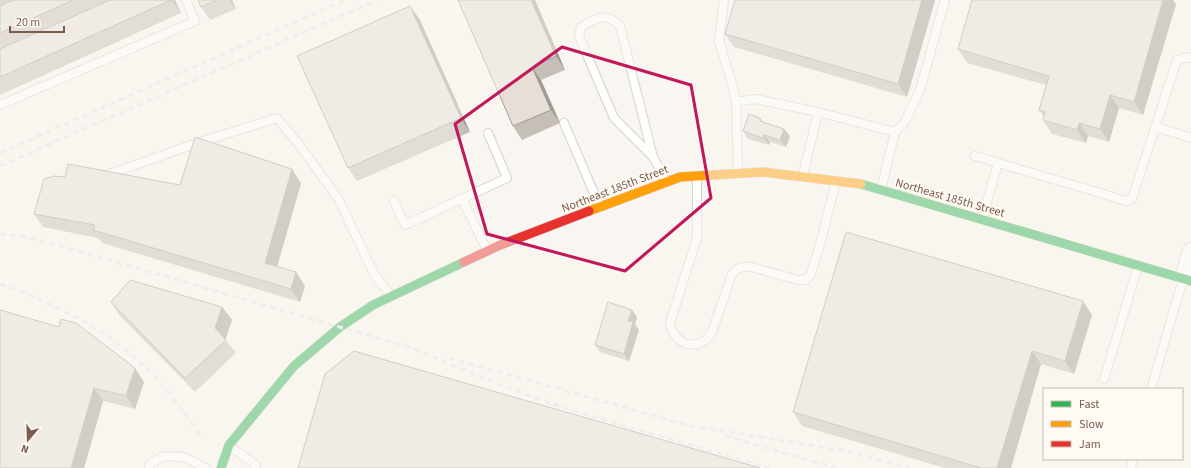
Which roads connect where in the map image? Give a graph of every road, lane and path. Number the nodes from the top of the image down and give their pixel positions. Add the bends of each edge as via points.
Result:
1 (186, 0) edge
2 (724, 0) edge
3 (945, 0) edge
4 (1191, 58) edge
5 (736, 102) junction
6 (0, 105) edge
7 (818, 112) junction
8 (564, 123) dead end
9 (1156, 127) junction
10 (895, 132) junction
11 (488, 133) dead end
12 (1191, 138) edge
13 (975, 156) dead end
14 (653, 157) junction
15 (998, 163) junction
16 (738, 173) junction
17 (107, 175) edge
18 (697, 176) junction
19 (803, 177) junction
20 (836, 180) junction
21 (667, 182) junction
22 (881, 190) junction
23 (462, 199) junction
24 (394, 201) dead end
25 (600, 208) junction
26 (982, 219) junction
27 (1191, 251) edge
28 (487, 252) junction
29 (1138, 265) junction
30 (1187, 279) edge
31 (392, 296) junction
32 (1104, 379) dead end
33 (1151, 388) edge
34 (229, 445) junction
35 (149, 468) edge
36 (206, 468) edge
37 (221, 468) edge
38 (256, 468) edge

1 - 6 lane via 195,21
2 - 5 lane via 719,41
3 - 10 lane via 920,90 905,122
4 - 9 lane via 1177,60
5 - 7 lane via 756,99
5 - 16 lane
7 - 10 lane
7 - 19 lane
8 - 25 lane
9 - 12 lane
9 - 15 lane via 1132,199 1126,202
10 - 22 lane
11 - 23 lane via 508,178
13 - 15 lane
14 - 14 lane via 620,26 612,18 599,18 581,27 579,36 614,118
14 - 21 lane
15 - 26 lane
16 - 18 street, Northeast 185th Street
16 - 19 street, Northeast 185th Street via 763,172
17 - 31 lane via 277,118 301,146 339,200 374,274
18 - 20 lane via 697,238 670,323 671,330 679,340 688,344 704,342 709,338 732,274 737,269 743,266 751,267 806,280 811,274
18 - 21 street, Northeast 185th Street via 680,177
19 - 20 street, Northeast 185th Street
20 - 22 street, Northeast 185th Street
21 - 25 street, Northeast 185th Street
22 - 26 street, Northeast 185th Street
23 - 24 lane via 405,225
23 - 28 lane
25 - 28 street, Northeast 185th Street
26 - 29 street, Northeast 185th Street
27 - 30 street
28 - 31 street, Northeast 185th Street
29 - 30 street, Northeast 185th Street
29 - 32 lane
30 - 33 lane
31 - 34 street, Northeast 185th Street via 340,327 294,366
34 - 37 street, Northeast 185th Street
34 - 38 lane via 255,464
35 - 36 lane via 150,464 164,456 184,457

